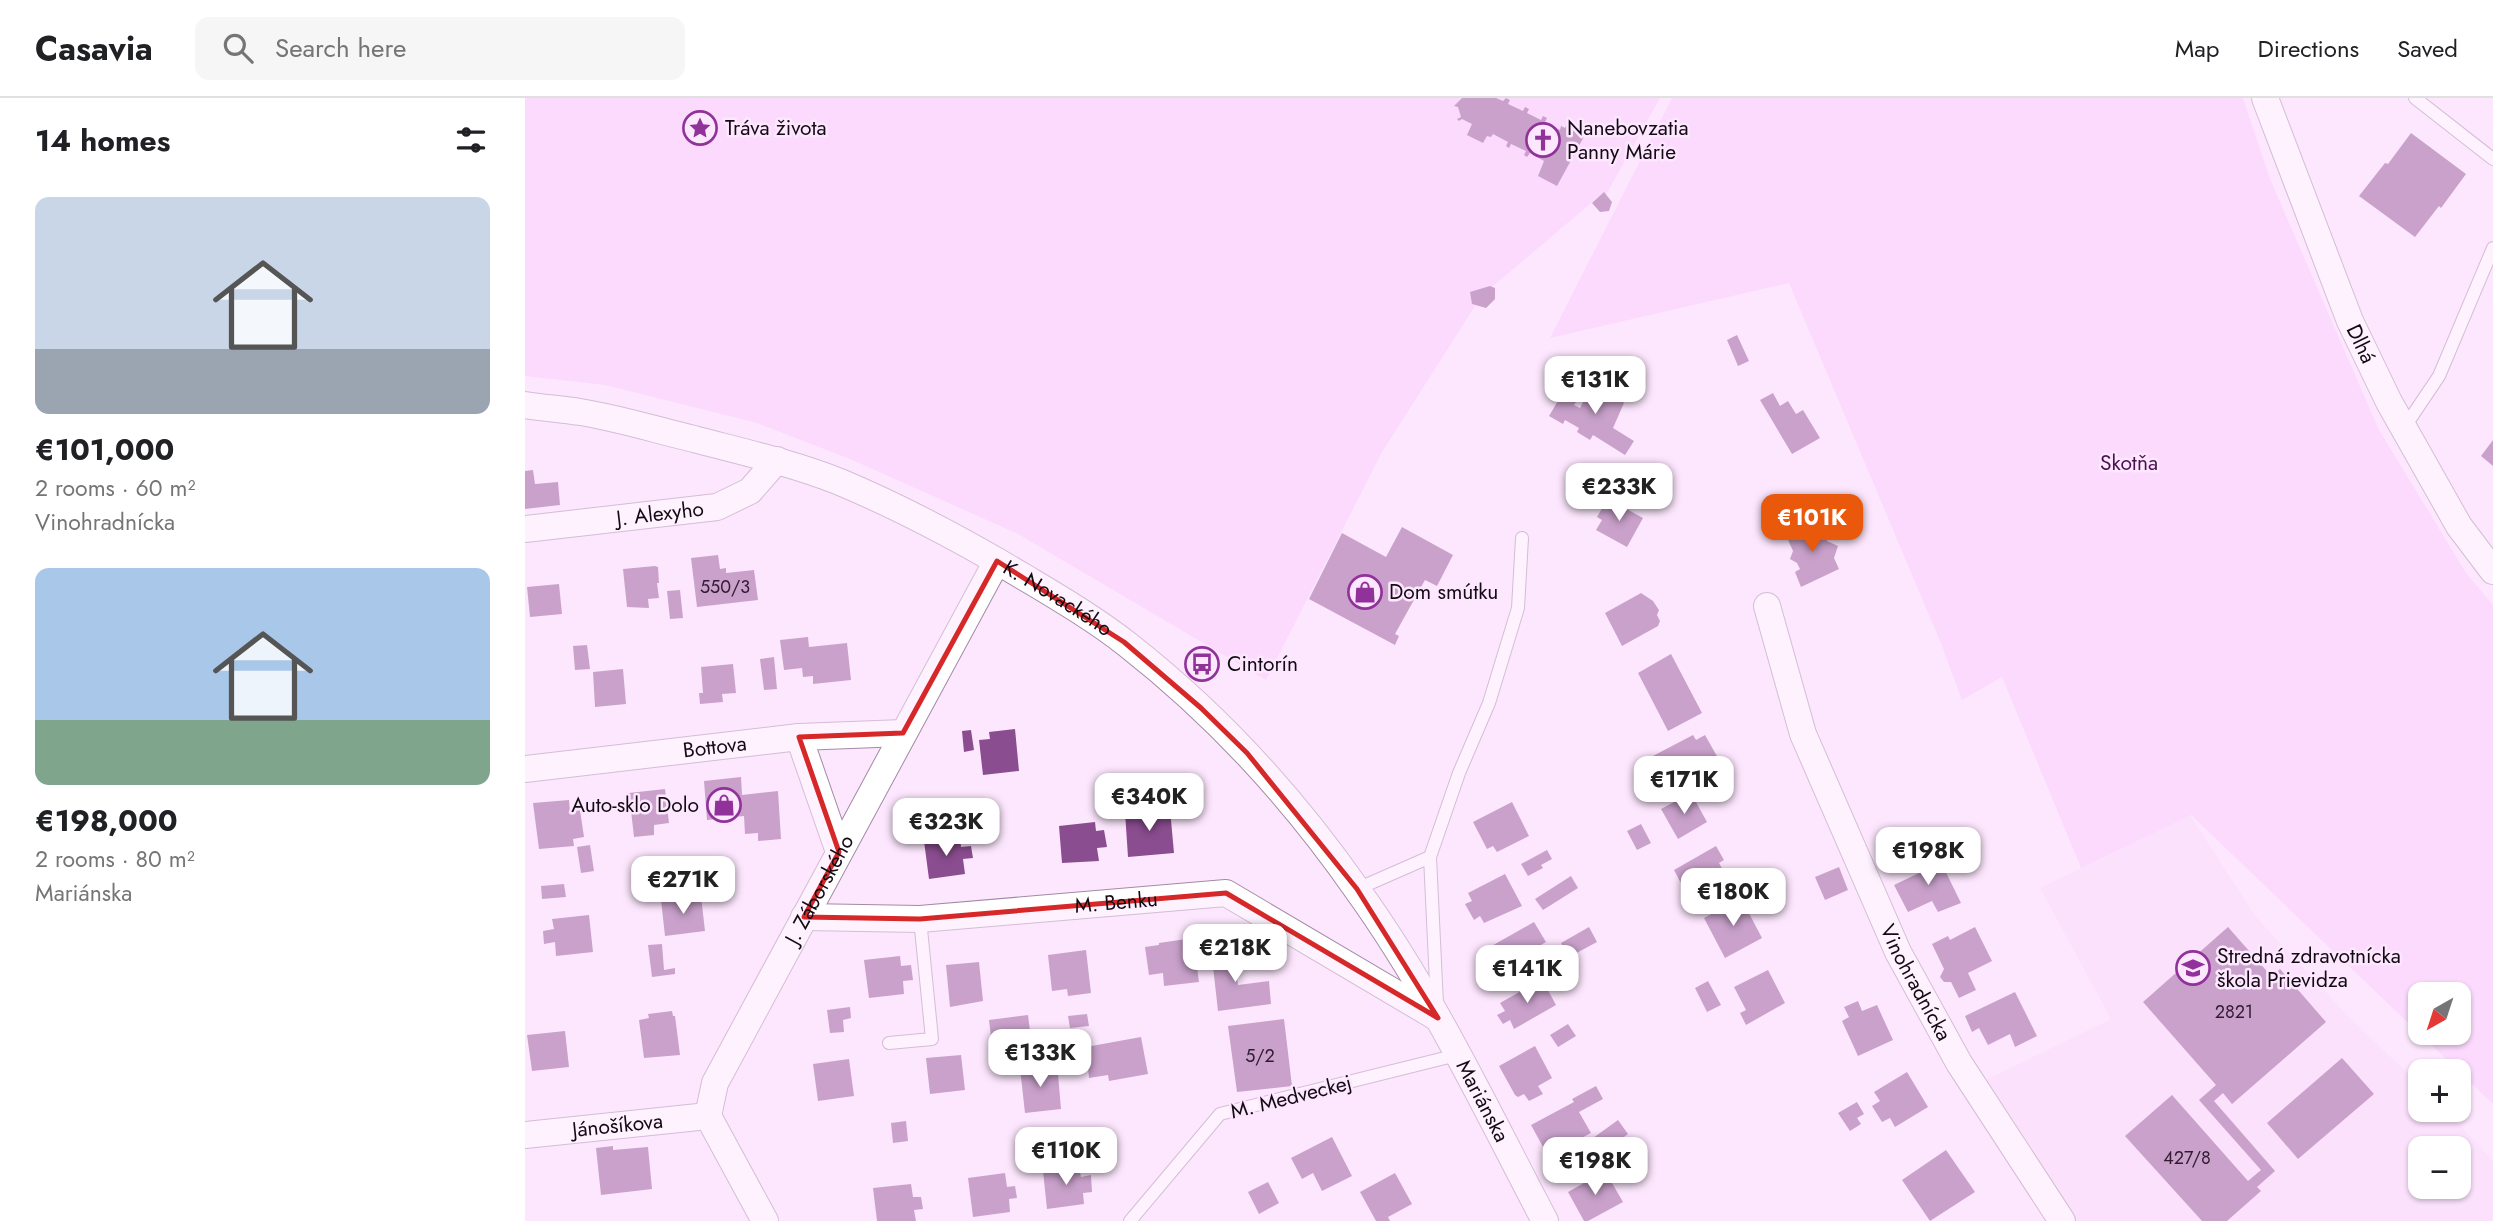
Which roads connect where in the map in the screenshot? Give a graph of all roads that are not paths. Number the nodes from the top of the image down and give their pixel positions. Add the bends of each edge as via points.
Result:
1 (2265, 98) edge
2 (2415, 98) edge
3 (2493, 159) edge
4 (2493, 248) edge
5 (525, 405) edge
6 (2404, 429) junction
7 (777, 460) junction
8 (525, 529) edge
9 (1522, 538) dead end
10 (997, 561) junction
11 (2493, 571) edge
12 (1767, 606) dead end
13 (903, 733) junction
14 (799, 737) junction
15 (525, 769) edge
16 (839, 852) junction
17 (1430, 857) junction
18 (1357, 889) junction
19 (804, 917) junction
20 (920, 919) junction
21 (1438, 1018) junction
22 (889, 1044) dead end
23 (1457, 1055) junction
24 (708, 1115) junction
25 (525, 1135) edge
26 (765, 1221) edge
27 (1130, 1221) edge
28 (1545, 1221) edge
29 (2062, 1221) edge

1 - 6 street, Dlhá via 2350,321
2 - 3 lane
4 - 6 lane via 2439,376
5 - 7 street, K. Novackého via 580,412
6 - 11 street, Dlhá via 2459,526
7 - 8 street, J. Alexyho via 750,491 717,508
7 - 10 street, K. Novackého via 839,482 949,533
9 - 17 lane via 1518,608 1489,702
10 - 13 street, J. Záborského
10 - 18 street, K. Novackého via 1124,642 1201,708 1247,753
12 - 29 street, Vinohradnícka via 1803,734 1898,951 1959,1063
13 - 14 street, Bottova
13 - 16 street, J. Záborského
14 - 15 street, Bottova
14 - 16 street
16 - 19 street, J. Záborského
17 - 18 lane
17 - 21 lane
18 - 21 street, K. Novackého
19 - 20 street, M. Benku
19 - 24 street, J. Záborského via 715,1083
20 - 21 street, M. Benku via 1226,893
20 - 22 lane via 932,1039
21 - 23 street, Mariánska
23 - 27 lane, M. Medveckej via 1220,1114
23 - 28 street, Mariánska
24 - 25 street, Jánošíkova
24 - 26 street

